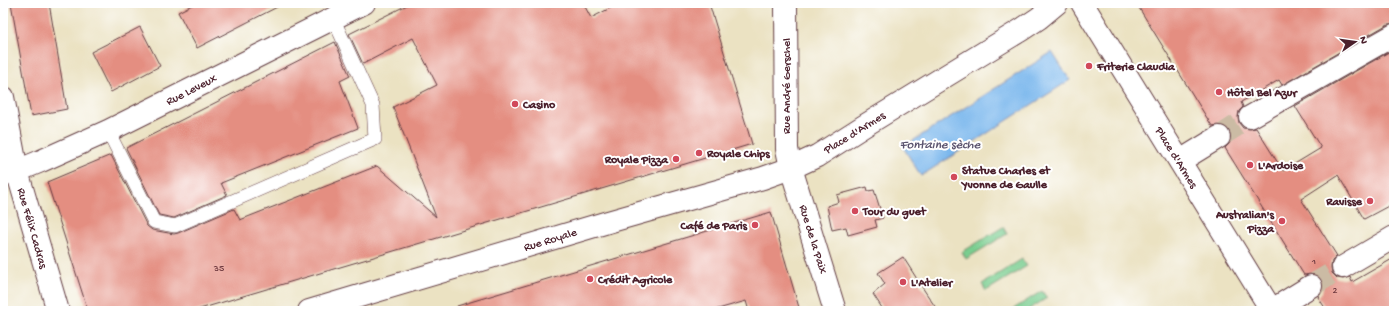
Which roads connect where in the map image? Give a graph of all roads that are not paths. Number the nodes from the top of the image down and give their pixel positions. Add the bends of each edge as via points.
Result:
1 (364, 3) edge
2 (786, 3) edge
3 (1057, 3) edge
4 (1082, 3) edge
5 (333, 18) junction
6 (1394, 35) edge
7 (3, 97) edge
8 (1250, 118) tunnel mouth
9 (108, 131) junction
10 (1219, 137) tunnel mouth
11 (1180, 161) junction
12 (791, 168) junction
13 (10, 172) edge
14 (1394, 237) edge
15 (1343, 267) tunnel mouth
16 (1311, 286) tunnel mouth
17 (1272, 310) edge
18 (58, 311) edge
19 (309, 311) edge
20 (835, 311) edge

1 - 5 street, Rue Leveux
2 - 12 street, Rue André Gerschel via 786,136
3 - 12 street, Place d'Armes via 1021,30 817,156
4 - 11 street, Place d'Armes
5 - 9 street, Rue Leveux
5 - 9 lane via 373,105 375,139 175,226 154,222
6 - 8 street
7 - 13 street, Rue Félix Cadras
9 - 13 street, Rue Leveux
10 - 11 street
11 - 17 street, Place d'Armes
12 - 19 street, Rue Royale
12 - 20 street, Rue de la Paix
13 - 18 street, Rue Félix Cadras
14 - 15 street
16 - 17 street

